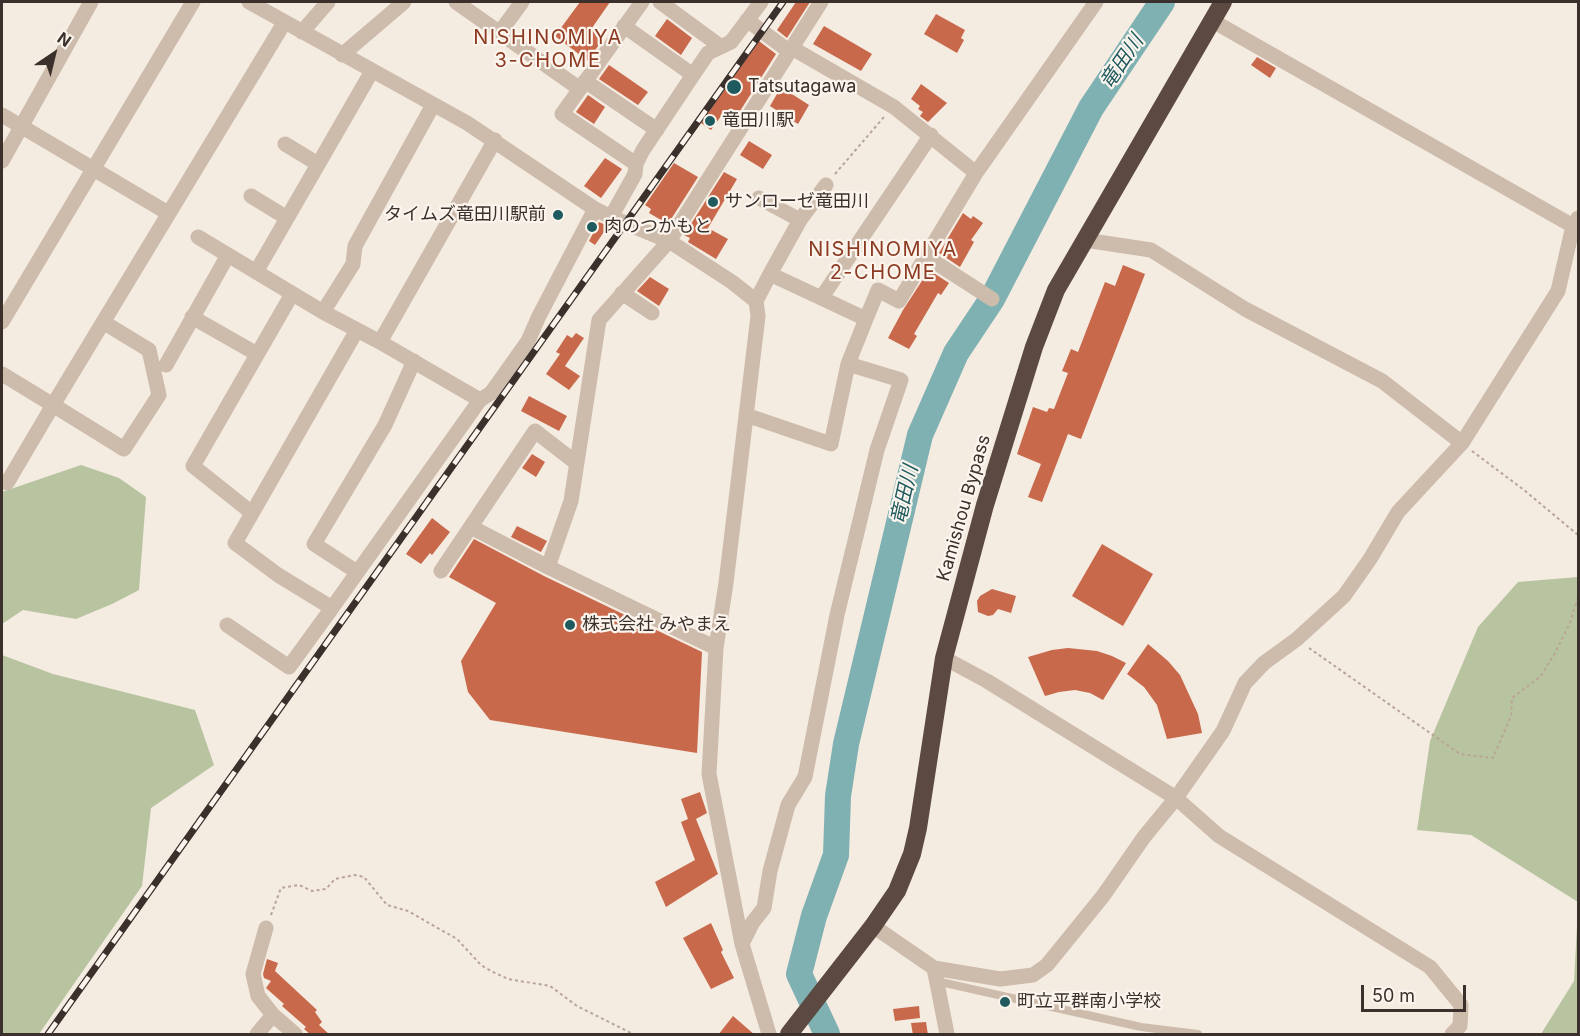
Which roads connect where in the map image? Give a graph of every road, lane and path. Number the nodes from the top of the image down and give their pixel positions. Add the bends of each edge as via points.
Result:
1 (91, 2) edge
2 (193, 2) edge
3 (328, 2) edge
4 (404, 2) edge
5 (456, 2) edge
6 (522, 2) edge
7 (642, 2) edge
8 (660, 2) edge
9 (761, 2) edge
10 (821, 2) edge
11 (1096, 2) edge
12 (1223, 2) edge
13 (258, 4) edge
14 (747, 20) junction
15 (1211, 20) junction
16 (284, 23) junction
17 (624, 26) junction
18 (302, 32) junction
19 (500, 32) junction
20 (720, 46) junction
21 (791, 50) junction
22 (342, 55) junction
23 (372, 71) junction
24 (693, 75) junction
25 (583, 85) junction
26 (433, 105) junction
27 (894, 106) junction
28 (2, 115) edge
29 (22, 127) junction
30 (657, 130) junction
31 (932, 135) junction
32 (495, 140) junction
33 (285, 144) dead end
34 (2, 161) edge
35 (318, 164) junction
36 (636, 164) junction
37 (94, 169) junction
38 (976, 173) junction
39 (826, 185) joint
40 (251, 196) dead end
41 (759, 198) dead end
42 (595, 209) junction
43 (168, 213) junction
44 (611, 217) junction
45 (287, 218) junction
46 (800, 220) junction
47 (1576, 222) edge
48 (198, 237) dead end
49 (1085, 240) junction
50 (669, 241) junction
51 (228, 255) junction
52 (927, 257) junction
53 (256, 272) junction
54 (770, 274) junction
55 (622, 293) junction
56 (292, 294) junction
57 (822, 297) junction
58 (992, 299) dead end
59 (756, 301) junction
60 (323, 312) junction
61 (652, 313) dead end
62 (192, 317) junction
63 (866, 319) junction
64 (2, 322) edge
65 (103, 322) junction
66 (357, 330) junction
67 (380, 342) junction
68 (257, 354) junction
69 (414, 361) junction
70 (848, 364) junction
71 (166, 365) dead end
72 (2, 374) edge
73 (480, 400) junction
74 (53, 405) junction
75 (746, 415) junction
76 (1462, 443) junction
77 (575, 462) junction
78 (7, 483) dead end
79 (252, 513) junction
80 (471, 527) junction
81 (1578, 535) edge
82 (548, 567) junction
83 (441, 571) dead end
84 (357, 572) junction
85 (1578, 598) edge
86 (332, 608) junction
87 (227, 625) dead end
88 (1297, 639) junction
89 (716, 648) junction
90 (944, 658) junction
91 (1176, 798) junction
92 (873, 926) junction
93 (266, 928) joint
94 (742, 944) junction
95 (935, 974) junction
96 (273, 1015) junction
97 (792, 1032) edge
98 (257, 1035) edge
99 (295, 1035) edge
100 (633, 1035) edge
101 (769, 1035) edge
102 (947, 1035) edge
103 (1198, 1035) edge
104 (1452, 1035) edge

1 - 29 street
2 - 37 street
3 - 18 street
4 - 22 street
5 - 19 street
6 - 19 street
7 - 17 street
8 - 20 street
9 - 14 street
10 - 21 street
11 - 38 street
12 - 15 highway, Kamishou Bypass
13 - 16 street
14 - 20 street via 731,42
14 - 21 street
15 - 47 street
15 - 49 highway, Kamishou Bypass
16 - 18 street
16 - 43 street
17 - 24 street
17 - 25 street
18 - 22 street
19 - 25 street
20 - 24 street via 708,53
21 - 27 street
21 - 50 street
22 - 23 street
23 - 26 street
23 - 35 street
24 - 30 street
25 - 30 street
25 - 36 street via 562,114
26 - 32 street
26 - 60 street via 355,246 353,264
27 - 31 street
27 - 39 path
28 - 29 street
29 - 34 street
29 - 37 street
30 - 36 street
31 - 38 street
31 - 57 street
32 - 42 street
32 - 67 street
33 - 35 street
35 - 45 street
36 - 44 street
37 - 43 street
37 - 64 street
38 - 52 street
39 - 46 street
40 - 45 street
41 - 46 street
42 - 44 street
42 - 73 street via 528,341 491,393
43 - 65 street
44 - 50 street
45 - 53 street
46 - 54 street
47 - 76 street via 1558,291
48 - 51 street
49 - 76 street via 1151,250 1245,309 1382,381
49 - 90 highway, Kamishou Bypass via 1056,291 1034,347 985,505
50 - 55 street
50 - 59 street
51 - 53 street
51 - 62 street
52 - 58 street
52 - 63 street via 899,301 878,290
53 - 56 street
54 - 57 street
54 - 59 street
55 - 61 street
55 - 77 street via 599,320
56 - 60 street
56 - 68 street
57 - 63 street
59 - 75 street via 758,316
60 - 66 street
62 - 68 street
62 - 71 street
63 - 70 street
65 - 74 street
65 - 74 street via 149,350 159,395 124,449
66 - 67 street
66 - 79 street
67 - 69 street
68 - 79 street via 193,466
69 - 73 street
69 - 84 street via 386,425 314,544
70 - 75 street via 831,444
70 - 94 street via 901,380 877,450 837,615 805,777 788,805 764,908
72 - 74 street
73 - 84 street
74 - 78 street
75 - 89 street
76 - 81 path
76 - 88 street via 1398,512 1344,596
77 - 80 street via 535,431
77 - 82 street via 571,501
79 - 86 street via 235,543
80 - 82 street
80 - 83 street
82 - 89 street
84 - 86 street
85 - 88 path via 1569,625 1540,677 1512,698 1511,716 1493,758 1460,754
86 - 87 street via 289,667
88 - 91 street via 1245,683 1223,731
89 - 94 street via 709,774
90 - 91 street
90 - 92 highway, Kamishou Bypass via 912,854 897,891
91 - 95 street via 1047,965 1033,975 1000,979
91 - 104 street via 1219,836 1430,968 1461,1005 1460,1026
92 - 95 street
92 - 97 highway, Kamishou Bypass
93 - 96 street via 253,974 258,996
93 - 100 path via 280,888 299,885 312,891 327,889 335,879 356,874 364,877 387,905 408,911 457,939 490,971 508,979 549,986 577,1006
94 - 101 street
95 - 102 street
95 - 103 lane via 1141,1027
96 - 98 street
96 - 99 street

